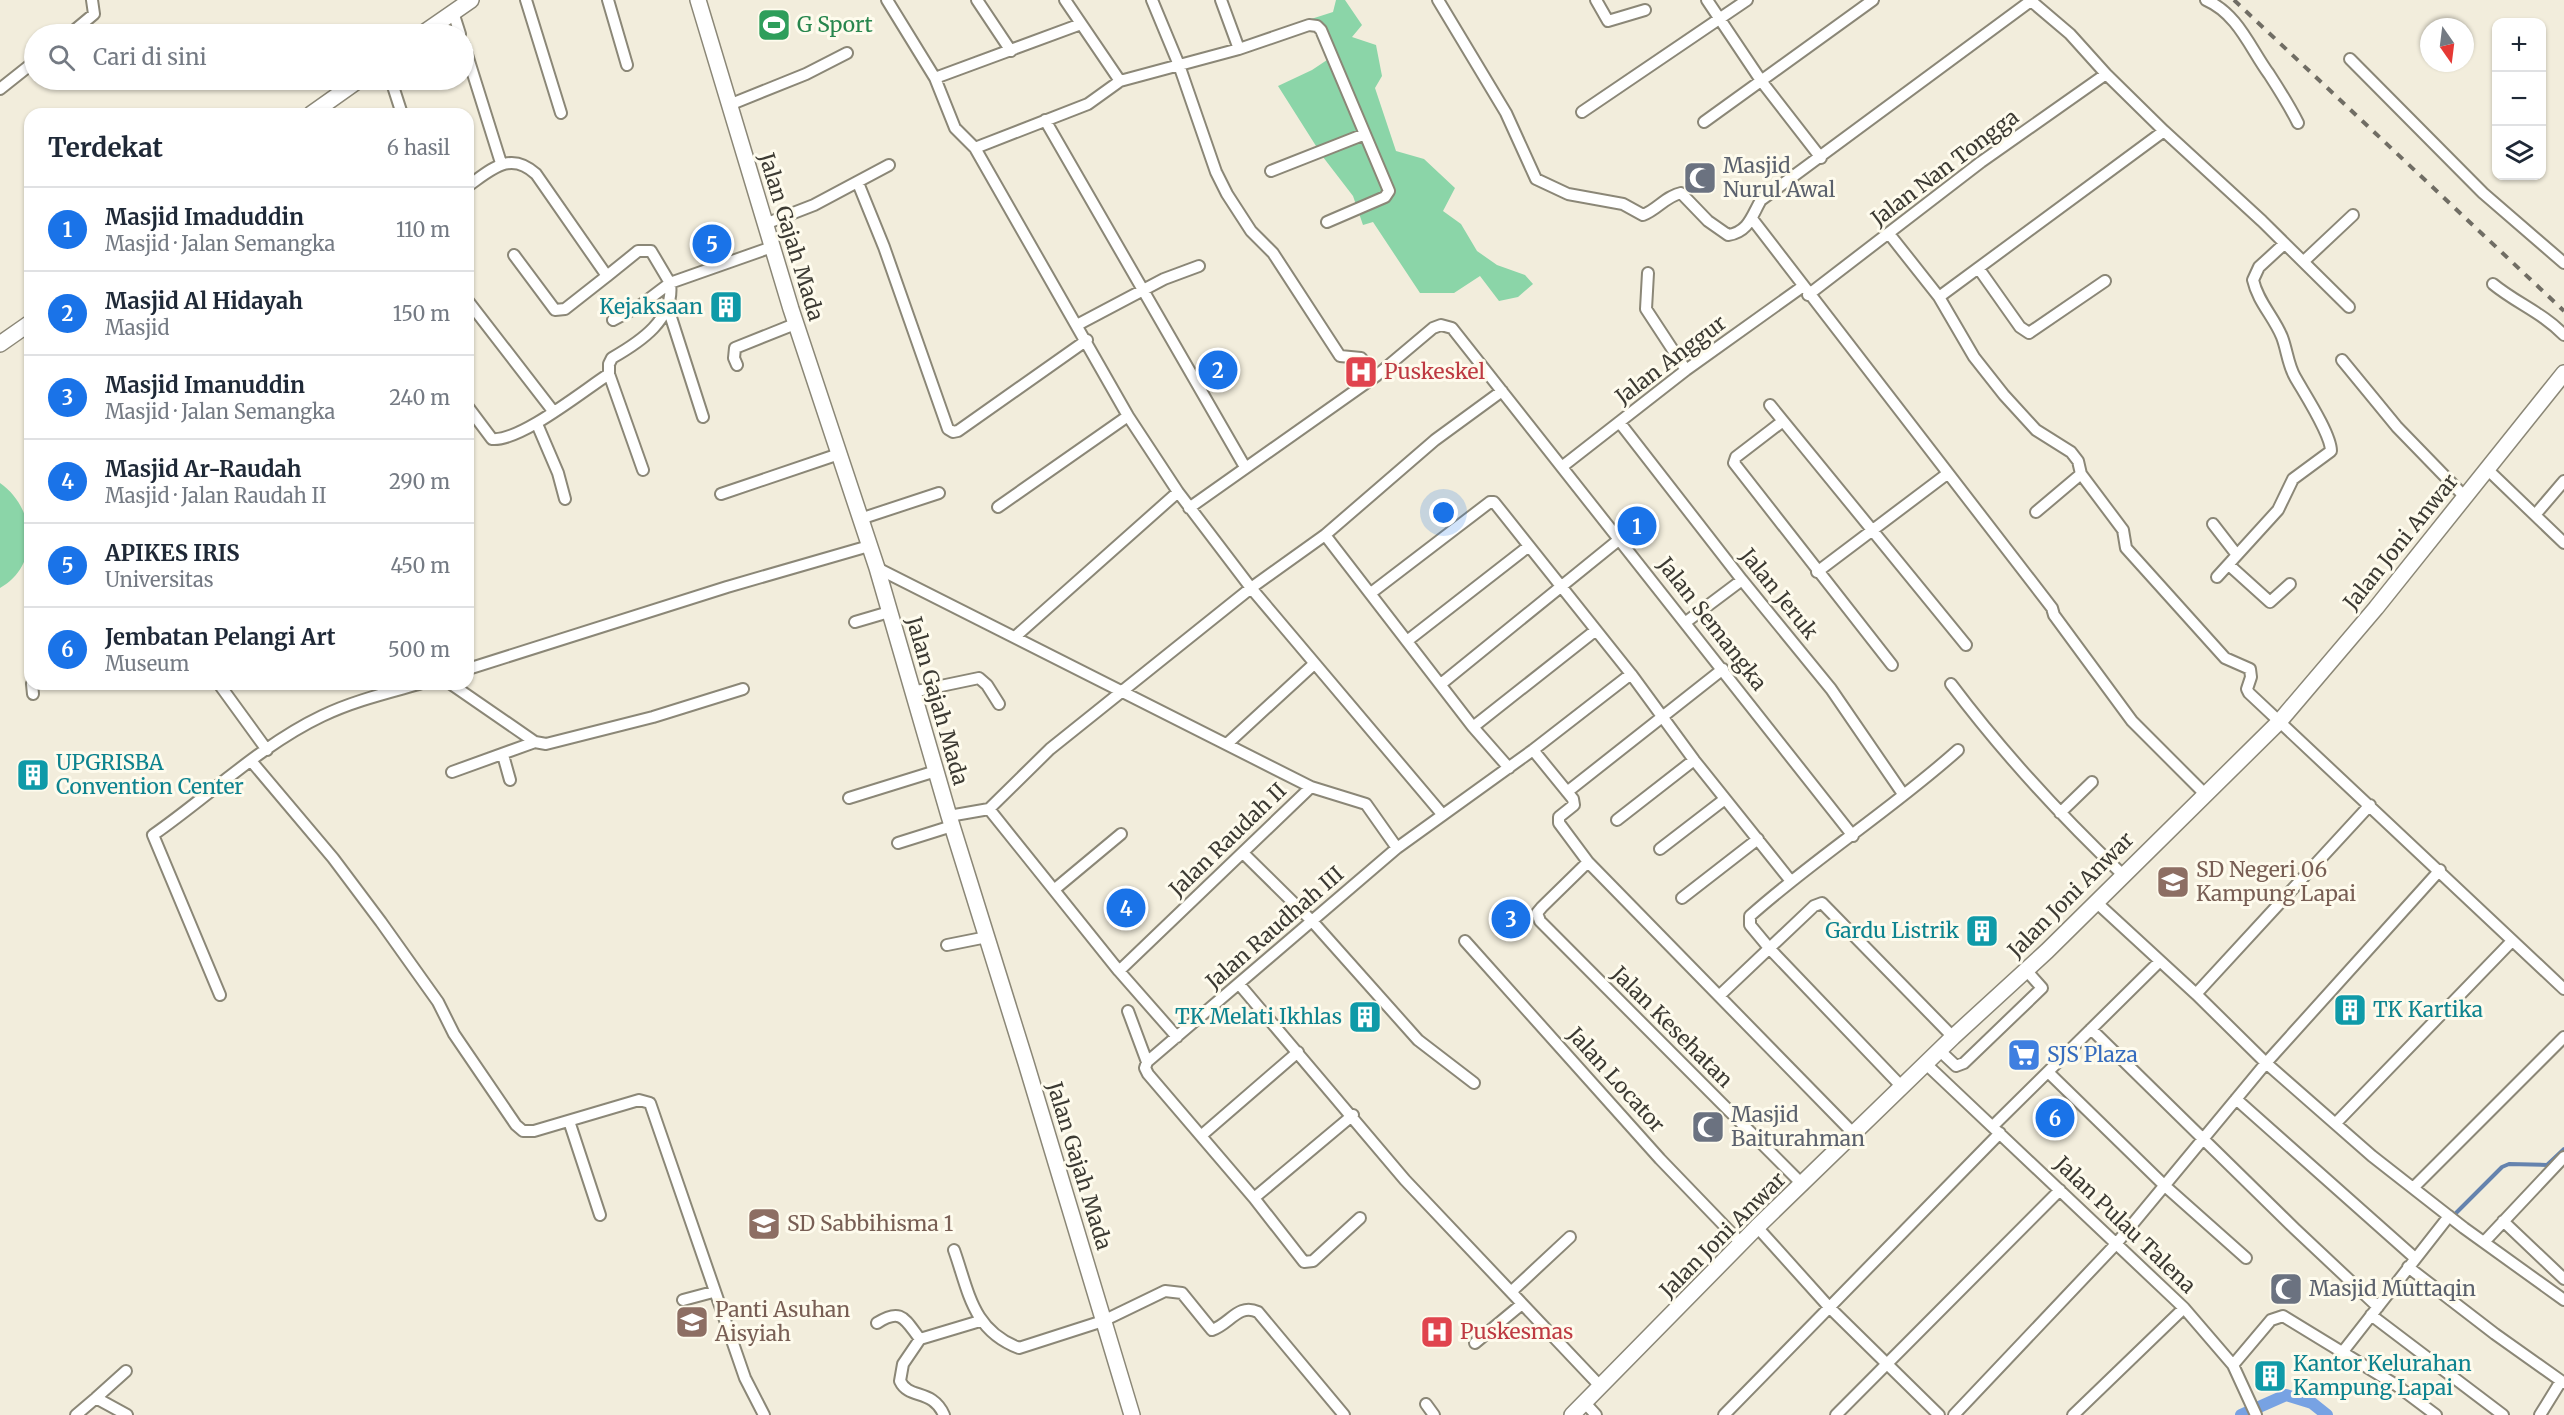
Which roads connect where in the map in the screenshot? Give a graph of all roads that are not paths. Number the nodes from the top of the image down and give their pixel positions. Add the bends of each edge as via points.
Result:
1 (92, 0) edge
2 (471, 0) edge
3 (526, 0) edge
4 (608, 0) edge
5 (698, 0) edge
6 (887, 0) edge
7 (977, 0) edge
8 (1065, 0) edge
9 (1152, 0) edge
10 (1221, 0) edge
11 (1438, 0) edge
12 (1596, 0) edge
13 (1707, 0) edge
14 (1747, 0) edge
15 (1873, 0) edge
16 (2031, 0) edge
17 (2206, 0) edge
18 (1645, 10) dead end
19 (453, 12) junction
20 (1718, 19) junction
21 (82, 24) edge
22 (436, 24) edge
23 (457, 24) edge
24 (1081, 24) junction
25 (1239, 49) junction
26 (1011, 51) junction
27 (847, 53) dead end
28 (2350, 59) dead end
29 (627, 65) dead end
30 (1179, 65) junction
31 (24, 70) edge
32 (2106, 74) junction
33 (474, 77) edge
34 (935, 78) junction
35 (1120, 81) junction
36 (1762, 82) junction
37 (0, 89) edge
38 (346, 90) edge
39 (394, 90) edge
40 (729, 105) junction
41 (323, 108) edge
42 (400, 108) edge
43 (1581, 112) dead end
44 (561, 113) dead end
45 (1045, 120) junction
46 (1704, 122) dead end
47 (2298, 123) dead end
48 (2163, 131) junction
49 (1365, 134) junction
50 (975, 148) junction
51 (1821, 158) junction
52 (501, 163) junction
53 (890, 165) dead end
54 (1271, 171) dead end
55 (474, 182) edge
56 (858, 183) junction
57 (2353, 215) dead end
58 (1753, 220) junction
59 (1327, 222) dead end
60 (765, 224) junction
61 (1890, 235) junction
62 (2283, 245) junction
63 (772, 247) junction
64 (514, 255) dead end
65 (2304, 261) junction
66 (2564, 262) edge
67 (1199, 266) dead end
68 (1979, 269) junction
69 (1648, 273) dead end
70 (607, 276) junction
71 (2105, 281) dead end
72 (670, 283) junction
73 (2493, 284) dead end
74 (1142, 291) junction
75 (1805, 291) junction
76 (1939, 297) junction
77 (668, 308) junction
78 (2349, 308) dead end
79 (474, 309) edge
80 (613, 320) dead end
81 (795, 324) junction
82 (1077, 325) junction
83 (24, 327) edge
84 (2564, 335) edge
85 (1087, 340) junction
86 (0, 344) edge
87 (2342, 360) dead end
88 (737, 365) dead end
89 (1686, 369) junction
90 (2564, 373) edge
91 (609, 374) junction
92 (1376, 376) junction
93 (1502, 391) junction
94 (1770, 405) dead end
95 (553, 411) junction
96 (474, 415) edge
97 (1128, 416) junction
98 (702, 417) dead end
99 (1783, 421) junction
100 (1620, 423) junction
101 (537, 424) junction
102 (839, 454) junction
103 (1563, 466) junction
104 (1245, 467) junction
105 (2487, 469) junction
106 (643, 470) dead end
107 (1947, 474) junction
108 (2081, 474) junction
109 (2564, 481) edge
110 (1178, 492) junction
111 (939, 493) dead end
112 (721, 494) dead end
113 (2464, 496) junction
114 (565, 499) dead end
115 (998, 507) dead end
116 (1189, 508) junction
117 (2036, 512) dead end
118 (2535, 515) junction
119 (860, 519) junction
120 (2213, 524) dead end
121 (1870, 530) junction
122 (1325, 535) junction
123 (1621, 538) junction
124 (2564, 543) edge
125 (869, 546) junction
126 (1529, 546) junction
127 (2237, 555) junction
128 (2229, 565) junction
129 (877, 568) junction
130 (1817, 572) junction
131 (2217, 577) dead end
132 (1742, 580) junction
133 (2289, 584) dead end
134 (1561, 585) junction
135 (1251, 588) junction
136 (1371, 593) junction
137 (889, 612) junction
138 (855, 622) dead end
139 (1686, 622) junction
140 (1596, 630) junction
141 (1016, 636) junction
142 (1407, 641) junction
143 (1966, 645) dead end
144 (1314, 664) junction
145 (1892, 665) dead end
146 (474, 667) edge
147 (1722, 669) junction
148 (1631, 674) junction
149 (1441, 684) junction
150 (1951, 684) dead end
151 (743, 689) dead end
152 (223, 690) edge
153 (401, 690) edge
154 (460, 690) edge
155 (912, 692) junction
156 (1125, 692) junction
157 (999, 704) dead end
158 (1663, 717) junction
159 (2279, 722) junction
160 (1473, 727) junction
161 (535, 742) junction
162 (1228, 743) junction
163 (267, 750) junction
164 (1533, 750) junction
165 (1958, 750) dead end
166 (503, 755) junction
167 (1694, 760) junction
168 (252, 762) junction
169 (1509, 768) junction
170 (452, 771) dead end
171 (936, 771) junction
172 (510, 780) dead end
173 (2092, 783) dead end
174 (1311, 787) junction
175 (1567, 792) junction
176 (1903, 794) junction
177 (2205, 794) junction
178 (849, 798) dead end
179 (1725, 799) junction
180 (2370, 805) junction
181 (989, 809) junction
182 (2060, 813) junction
183 (1442, 814) junction
184 (1617, 820) dead end
185 (950, 821) junction
186 (1121, 834) dead end
187 (1853, 836) junction
188 (1758, 839) junction
189 (898, 843) dead end
190 (1397, 848) junction
191 (1660, 849) dead end
192 (1243, 853) junction
193 (1588, 862) junction
194 (2440, 870) junction
195 (2122, 874) junction
196 (1790, 880) junction
197 (1055, 889) junction
198 (1682, 898) dead end
199 (2096, 902) junction
200 (1312, 921) junction
201 (987, 937) junction
202 (1465, 941) dead end
203 (2512, 941) junction
204 (947, 945) dead end
205 (1770, 949) junction
206 (2159, 962) junction
207 (1119, 970) junction
208 (2026, 970) junction
209 (1239, 984) junction
210 (2564, 989) edge
211 (2196, 994) junction
212 (220, 995) dead end
213 (1719, 996) junction
214 (1128, 1011) dead end
215 (2091, 1029) junction
216 (1177, 1037) junction
217 (1953, 1037) junction
218 (2564, 1037) edge
219 (1939, 1050) junction
220 (1298, 1052) junction
221 (1147, 1062) junction
222 (1926, 1063) junction
223 (2266, 1063) junction
224 (2048, 1072) junction
225 (1474, 1083) dead end
226 (1902, 1087) junction
227 (2236, 1099) junction
228 (1353, 1115) junction
229 (569, 1121) junction
230 (2336, 1123) junction
231 (1996, 1130) junction
232 (1854, 1134) junction
233 (1202, 1135) junction
234 (2204, 1141) junction
235 (2564, 1157) edge
236 (1803, 1185) junction
237 (2165, 1186) junction
238 (2413, 1188) junction
239 (2060, 1190) junction
240 (1254, 1197) junction
241 (600, 1215) dead end
242 (2449, 1216) junction
243 (1360, 1218) dead end
244 (2503, 1221) junction
245 (1757, 1227) junction
246 (1570, 1236) dead end
247 (2485, 1241) junction
248 (1741, 1244) junction
249 (2116, 1244) junction
250 (954, 1250) dead end
251 (2246, 1258) dead end
252 (2411, 1262) junction
253 (2564, 1279) edge
254 (1512, 1291) junction
255 (713, 1292) junction
256 (683, 1300) dead end
257 (2564, 1300) edge
258 (1522, 1304) junction
259 (1829, 1307) junction
260 (2184, 1308) junction
261 (2375, 1311) junction
262 (980, 1321) junction
263 (1103, 1322) junction
264 (877, 1323) dead end
265 (920, 1339) junction
266 (1475, 1343) dead end
267 (2341, 1354) junction
268 (1886, 1365) junction
269 (2233, 1365) junction
270 (126, 1371) dead end
271 (2563, 1382) edge
272 (1601, 1387) junction
273 (96, 1398) junction
274 (1585, 1403) junction
275 (1426, 1404) dead end
276 (2255, 1410) edge
277 (76, 1415) edge
278 (127, 1415) edge
279 (764, 1415) edge
280 (944, 1415) edge
281 (1132, 1415) edge
282 (1344, 1415) edge
283 (1434, 1415) edge
284 (1572, 1415) edge
285 (1596, 1415) edge
286 (1724, 1415) edge
287 (1836, 1415) edge
288 (1939, 1415) edge
289 (1954, 1415) edge
290 (2073, 1415) edge
291 (2436, 1415) edge
292 (2504, 1415) edge
293 (2540, 1415) edge

1 - 21 street via 94,14
2 - 19 main road
3 - 44 street
4 - 29 street
5 - 40 main road, Jalan Gajah Mada
6 - 34 street
7 - 26 street
8 - 24 street
9 - 30 street
10 - 25 street
11 - 58 street via 1501,105 1536,179 1568,194 1623,204 1643,215 1673,194 1681,193 1728,235
12 - 18 street via 1608,21
13 - 20 street
14 - 20 street
15 - 36 street
16 - 32 street via 2070,34
16 - 51 street
17 - 47 street via 2227,14 2249,40
19 - 22 main road
19 - 23 street
20 - 36 street
20 - 43 street
24 - 26 street
24 - 35 street
25 - 30 street
25 - 49 street via 1317,26
26 - 34 street
27 - 40 street
28 - 66 street via 2484,193
30 - 35 street
30 - 92 street via 1216,172 1239,213 1273,253 1340,356 1361,358
31 - 37 street
32 - 48 street
32 - 61 street, Jalan Nan Tongga via 1981,162
33 - 52 street
34 - 50 street via 955,128
35 - 45 street via 1088,104
36 - 46 street
36 - 51 street
38 - 41 main road
39 - 42 street
40 - 60 main road, Jalan Gajah Mada
45 - 50 street
45 - 74 street
48 - 62 street
48 - 68 street
49 - 54 street
49 - 59 street via 1388,194
50 - 82 street
51 - 58 street via 1761,200
52 - 55 street
52 - 70 street via 522,164 536,174
53 - 56 street
56 - 60 street
56 - 85 street via 948,429 958,431
57 - 65 street
58 - 75 street
60 - 63 main road, Jalan Gajah Mada
61 - 75 street, Jalan Nan Tongga
61 - 76 street
62 - 65 street
62 - 127 street via 2259,267 2253,280 2261,303 2283,339 2293,375 2311,402 2331,451 2293,479 2278,510
63 - 72 street
63 - 81 main road, Jalan Gajah Mada
64 - 70 street via 555,310 565,309
65 - 78 street
67 - 74 street
68 - 71 street via 2020,327 2029,333
68 - 76 street
69 - 89 street via 1646,309
70 - 72 street via 630,256 648,250
72 - 77 street
72 - 80 street
73 - 84 street via 2507,296 2536,310
74 - 82 street
74 - 104 street
75 - 89 street, Jalan Anggur
75 - 107 street
76 - 108 street via 1980,366 2036,430 2071,452
77 - 91 street via 651,331 612,358
77 - 98 street
79 - 95 street
81 - 88 street via 735,348
81 - 102 main road, Jalan Gajah Mada
82 - 85 street
83 - 86 main road
85 - 97 street
87 - 113 street via 2397,427
89 - 100 street, Jalan Anggur
90 - 105 main road, Jalan Joni Anwar
91 - 95 street
91 - 106 street
92 - 93 street, Jalan Semangka via 1433,328 1448,325
92 - 104 street
93 - 103 street, Jalan Semangka
93 - 122 street via 1434,440
94 - 99 street
95 - 101 street
96 - 101 street via 492,439 502,440
97 - 110 street
97 - 115 street
99 - 121 street
99 - 130 street via 1736,457 1734,463
100 - 103 street, Jalan Anggur
100 - 132 street, Jalan Jeruk
101 - 114 street
102 - 112 street
102 - 119 main road, Jalan Gajah Mada
103 - 123 street, Jalan Semangka
104 - 116 street
105 - 113 main road, Jalan Joni Anwar
105 - 118 street
107 - 121 street
107 - 177 street via 2052,608 2132,721
108 - 117 street
108 - 159 street via 2123,530 2126,548 2225,658 2250,669 2252,677 2247,691
109 - 118 street
110 - 116 street
110 - 141 street
111 - 119 street
113 - 159 main road, Jalan Joni Anwar
116 - 135 street
118 - 124 street
119 - 125 main road, Jalan Gajah Mada
120 - 127 street
121 - 130 street
121 - 143 street
122 - 135 street
122 - 136 street
123 - 134 street
123 - 139 street, Jalan Semangka
125 - 129 main road, Jalan Gajah Mada
125 - 146 street
126 - 134 street
126 - 136 street via 1490,502
126 - 142 street
127 - 128 street
128 - 131 street
128 - 133 street via 2270,602
129 - 137 main road, Jalan Gajah Mada
129 - 141 street
130 - 145 street
132 - 139 street
132 - 176 street, Jalan Jeruk via 1831,688
134 - 140 street
134 - 149 street
135 - 144 street
135 - 156 street
136 - 142 street
137 - 138 street
137 - 155 main road, Jalan Gajah Mada
139 - 147 street, Jalan Semangka
140 - 148 street
140 - 160 street
141 - 156 street
142 - 149 street
144 - 162 street
144 - 183 street
147 - 158 street
147 - 187 street, Jalan Semangka
148 - 158 street
148 - 164 street, Jalan Raudhah III
149 - 160 street
150 - 182 street via 1995,742
151 - 161 street via 554,743
152 - 163 street
153 - 163 street via 321,716
154 - 161 street
155 - 157 street via 979,678
155 - 171 main road, Jalan Gajah Mada
156 - 162 street
156 - 181 street via 1050,749
158 - 167 street
158 - 175 street
159 - 177 main road, Jalan Joni Anwar
159 - 180 street
160 - 169 street
161 - 166 street
162 - 174 street
163 - 168 street
164 - 169 street, Jalan Raudhah III
164 - 175 street
165 - 176 street
166 - 170 street
166 - 172 street
167 - 179 street
167 - 184 street
168 - 212 street via 153,835
168 - 229 street via 381,922 438,1002 458,1041 516,1125 523,1131 534,1131
169 - 183 street, Jalan Raudhah III
171 - 178 street
171 - 185 main road, Jalan Gajah Mada
173 - 182 street
174 - 190 street via 1366,804
174 - 192 street, Jalan Raudah II
175 - 193 street via 1574,802 1559,823
176 - 187 street
177 - 195 main road, Jalan Joni Anwar
179 - 188 street
179 - 191 street
180 - 194 street
180 - 211 street
181 - 185 street
181 - 197 street
182 - 195 street
183 - 190 street, Jalan Raudhah III
185 - 189 street
185 - 201 main road, Jalan Gajah Mada
186 - 197 street
187 - 196 street
188 - 196 street
188 - 198 street
190 - 200 street, Jalan Raudhah III
192 - 200 street
192 - 207 street, Jalan Raudah II
193 - 213 street
193 - 236 street, Jalan Kesehatan via 1537,913 1540,921
194 - 203 street
194 - 223 street
195 - 199 main road, Jalan Joni Anwar
196 - 205 street via 1749,916 1750,925
197 - 207 street
199 - 206 street
199 - 208 main road, Jalan Joni Anwar
200 - 209 street, Jalan Raudhah III
200 - 225 street via 1418,1040
201 - 204 street
201 - 263 main road, Jalan Gajah Mada
202 - 248 street, Jalan Locator
203 - 210 street
203 - 230 street
205 - 213 street
205 - 217 street via 1814,906 1822,903
205 - 226 street
206 - 211 street
206 - 215 street
207 - 216 street
208 - 217 main road, Jalan Joni Anwar
208 - 219 street via 2042,988 1964,1063 1956,1066
209 - 216 street, Jalan Raudhah III
209 - 220 street
211 - 223 street
213 - 232 street
214 - 221 street
215 - 224 street
215 - 234 street
216 - 221 street, Jalan Raudhah III
217 - 219 main road, Jalan Joni Anwar
218 - 238 street
219 - 222 main road, Jalan Joni Anwar
220 - 228 street
220 - 233 street
221 - 233 street via 1148,1074
222 - 226 main road, Jalan Joni Anwar
222 - 231 street, Jalan Pulau Talena
223 - 227 street
223 - 230 street
224 - 231 street
224 - 237 street
226 - 232 main road, Jalan Joni Anwar
227 - 234 street
227 - 252 street
228 - 240 street
228 - 254 street via 1405,1180
229 - 241 street
229 - 255 street via 639,1100 650,1103
230 - 238 street
231 - 239 street, Jalan Pulau Talena
231 - 259 street
232 - 236 main road, Jalan Joni Anwar
233 - 240 street
234 - 237 street
234 - 261 street
235 - 244 street
236 - 245 main road, Jalan Joni Anwar
237 - 249 street
237 - 251 street
238 - 242 street
239 - 249 street, Jalan Pulau Talena
239 - 268 street
240 - 243 street via 1308,1263
242 - 247 street
242 - 252 street
244 - 247 street
244 - 253 street
245 - 248 main road, Jalan Joni Anwar
245 - 259 street
246 - 254 street
247 - 257 street
248 - 272 main road, Jalan Joni Anwar
249 - 260 street, Jalan Pulau Talena
249 - 289 street
250 - 262 street
252 - 261 street
252 - 271 street via 2495,1334
254 - 258 street
255 - 256 street
255 - 279 street via 745,1378
258 - 266 street
258 - 272 street
259 - 268 street
259 - 286 street
260 - 269 street, Jalan Pulau Talena
260 - 290 street
261 - 267 street
261 - 292 street
262 - 263 street via 1019,1348
262 - 265 street
263 - 281 main road, Jalan Gajah Mada
263 - 282 street via 1171,1290 1182,1293 1212,1330 1249,1308 1258,1312
264 - 265 street via 897,1315
265 - 280 street via 903,1364 900,1381 907,1390 930,1397
267 - 269 street via 2283,1316 2271,1320
267 - 291 street via 2396,1385
268 - 287 street
268 - 288 street
269 - 276 street, Jalan Pulau Talena
270 - 273 street
271 - 293 street
272 - 274 main road, Jalan Joni Anwar
273 - 277 street
273 - 278 street
274 - 284 main road, Jalan Joni Anwar
274 - 285 street
275 - 283 street

